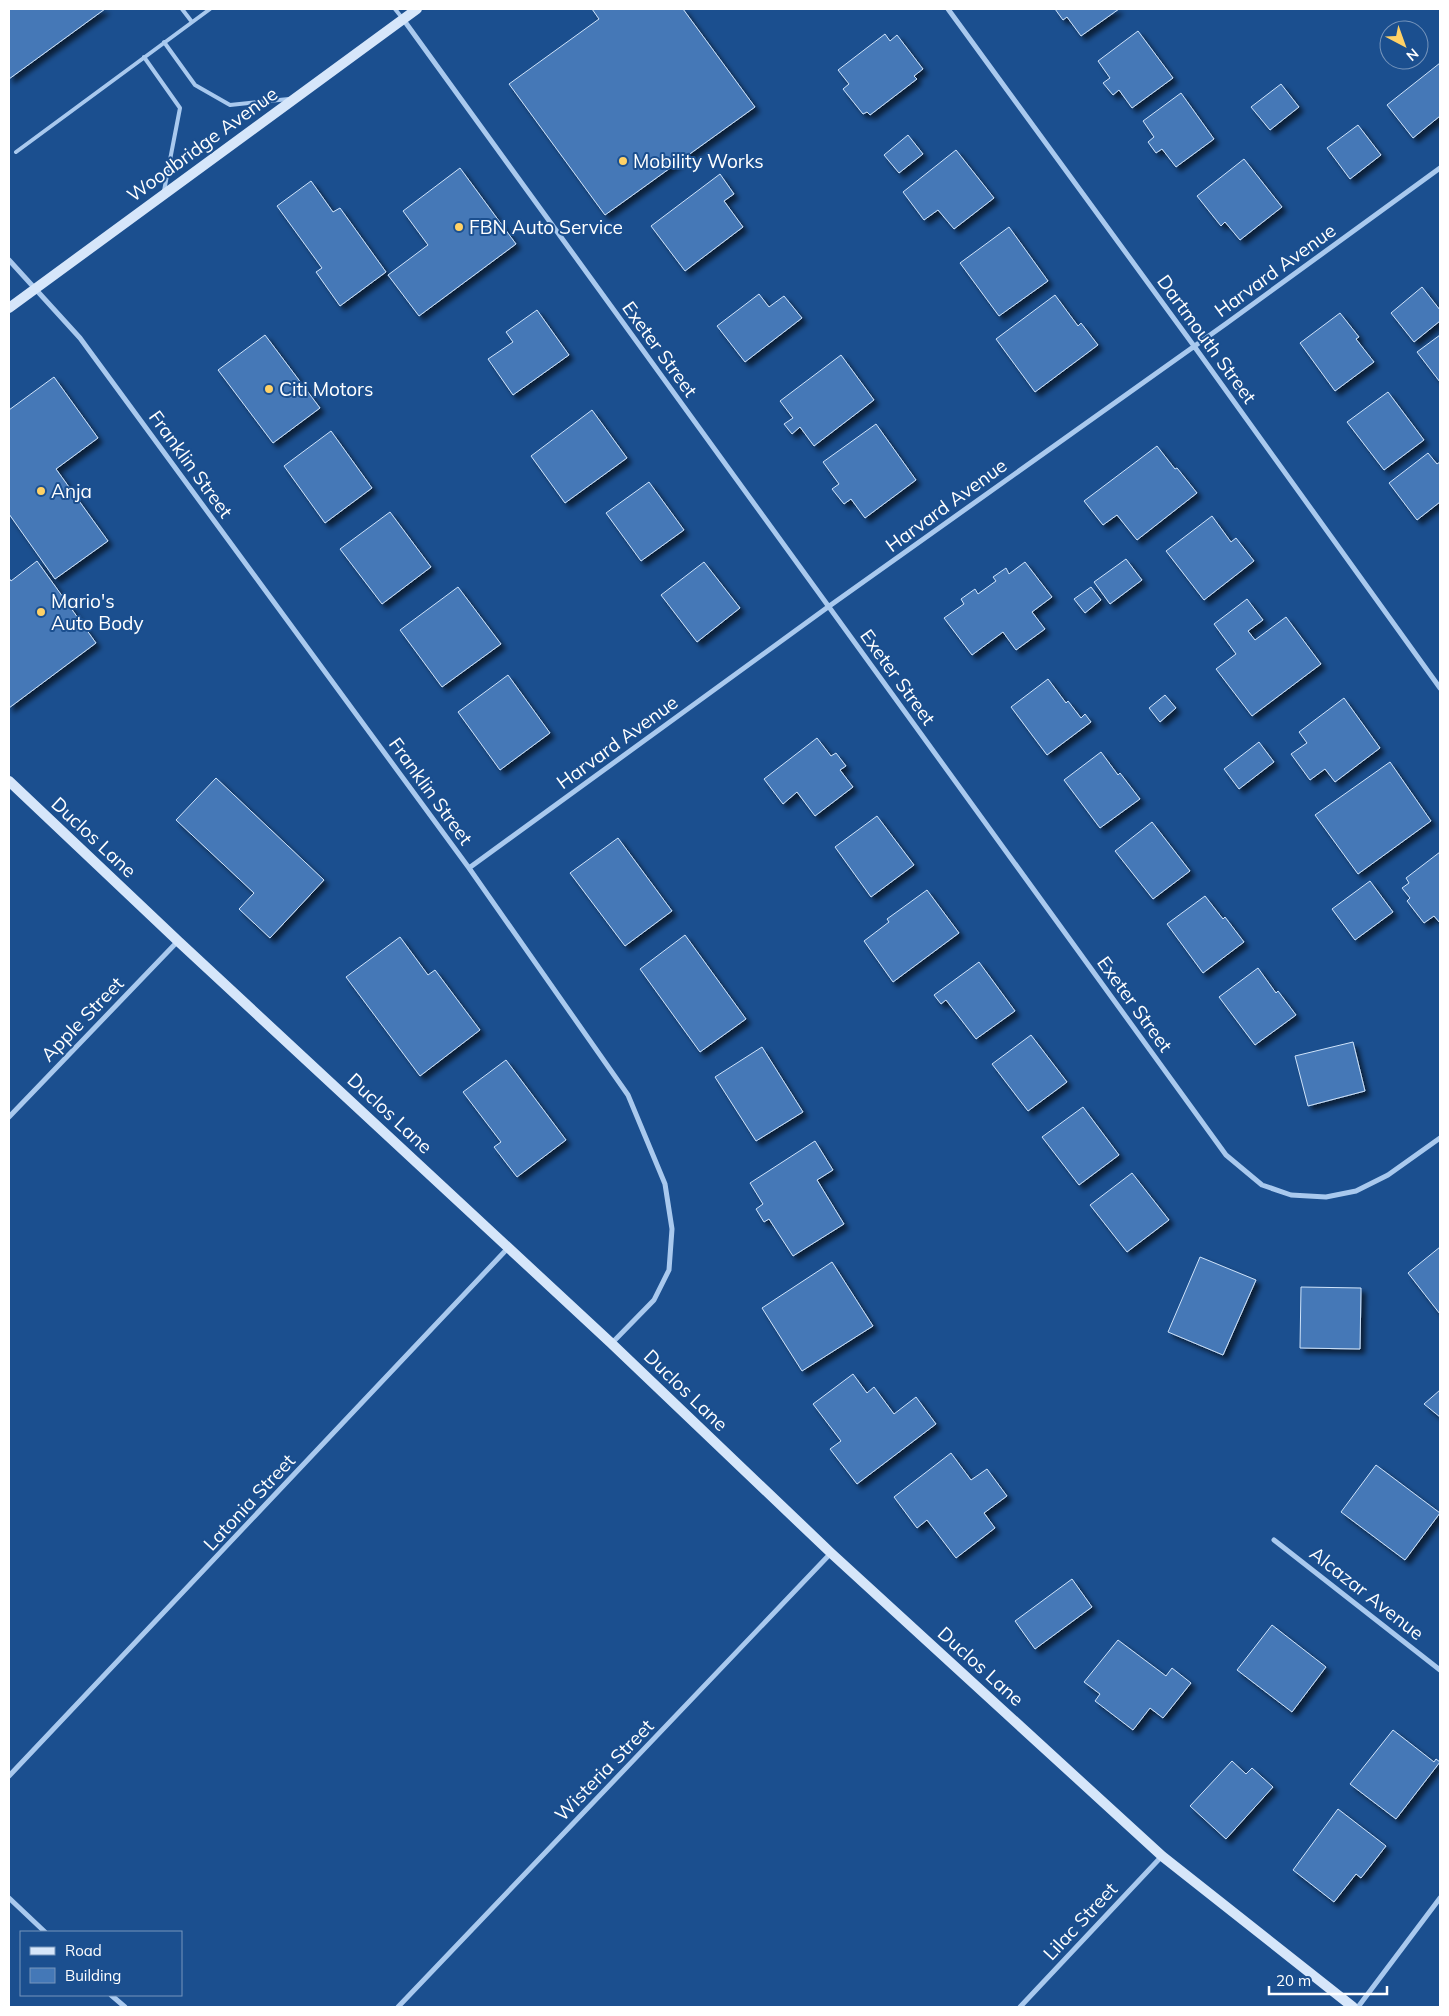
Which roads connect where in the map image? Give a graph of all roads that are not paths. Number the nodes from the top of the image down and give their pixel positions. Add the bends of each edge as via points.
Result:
1 (182, 9) edge
2 (210, 9) edge
3 (395, 9) edge
4 (417, 9) edge
5 (948, 9) edge
6 (403, 19) junction
7 (192, 22) junction
8 (164, 42) junction
9 (144, 56) junction
10 (294, 98) junction
11 (16, 152) dead end
12 (1440, 168) edge
13 (164, 194) junction
14 (9, 260) edge
15 (35, 289) junction
16 (9, 308) edge
17 (1194, 346) junction
18 (828, 607) junction
19 (1440, 688) edge
20 (9, 781) edge
21 (469, 868) junction
22 (178, 941) junction
23 (9, 1117) edge
24 (1440, 1138) edge
25 (509, 1248) junction
26 (611, 1343) junction
27 (1274, 1540) dead end
28 (831, 1553) junction
29 (1440, 1670) edge
30 (9, 1776) edge
31 (1162, 1856) junction
32 (9, 1898) edge
33 (1440, 1898) edge
34 (44, 1931) edge
35 (113, 1996) edge
36 (125, 2007) edge
37 (398, 2007) edge
38 (1020, 2007) edge
39 (1353, 2007) edge
40 (1358, 2007) edge

1 - 7 lane
2 - 7 lane
3 - 6 lane
4 - 6 street, Woodbridge Avenue
5 - 17 street, Dartmouth Street
6 - 10 street, Woodbridge Avenue
6 - 18 street, Exeter Street
7 - 8 lane
8 - 9 lane
8 - 10 lane via 195,85 230,105
9 - 11 lane
9 - 13 lane via 180,108
10 - 13 street, Woodbridge Avenue
12 - 17 street, Harvard Avenue
13 - 15 street, Woodbridge Avenue
14 - 15 street, Franklin Street
15 - 16 street, Woodbridge Avenue
15 - 21 street, Franklin Street via 80,338
17 - 18 street, Harvard Avenue
17 - 19 street, Dartmouth Street
18 - 21 street, Harvard Avenue
18 - 24 street, Exeter Street via 1226,1155 1262,1185 1291,1195 1326,1197 1356,1191 1388,1175
20 - 22 street, Duclos Lane
21 - 26 street, Franklin Street via 628,1095 665,1184 672,1229 670,1270 654,1300
22 - 23 street, Apple Street
22 - 25 street, Duclos Lane
25 - 26 street, Duclos Lane
25 - 30 street, Latonia Street
26 - 28 street, Duclos Lane
27 - 29 street, Alcazar Avenue
28 - 31 street, Duclos Lane
28 - 37 street, Wisteria Street
31 - 38 street, Lilac Street
31 - 39 street, Duclos Lane
32 - 34 street
33 - 40 street
35 - 36 street

